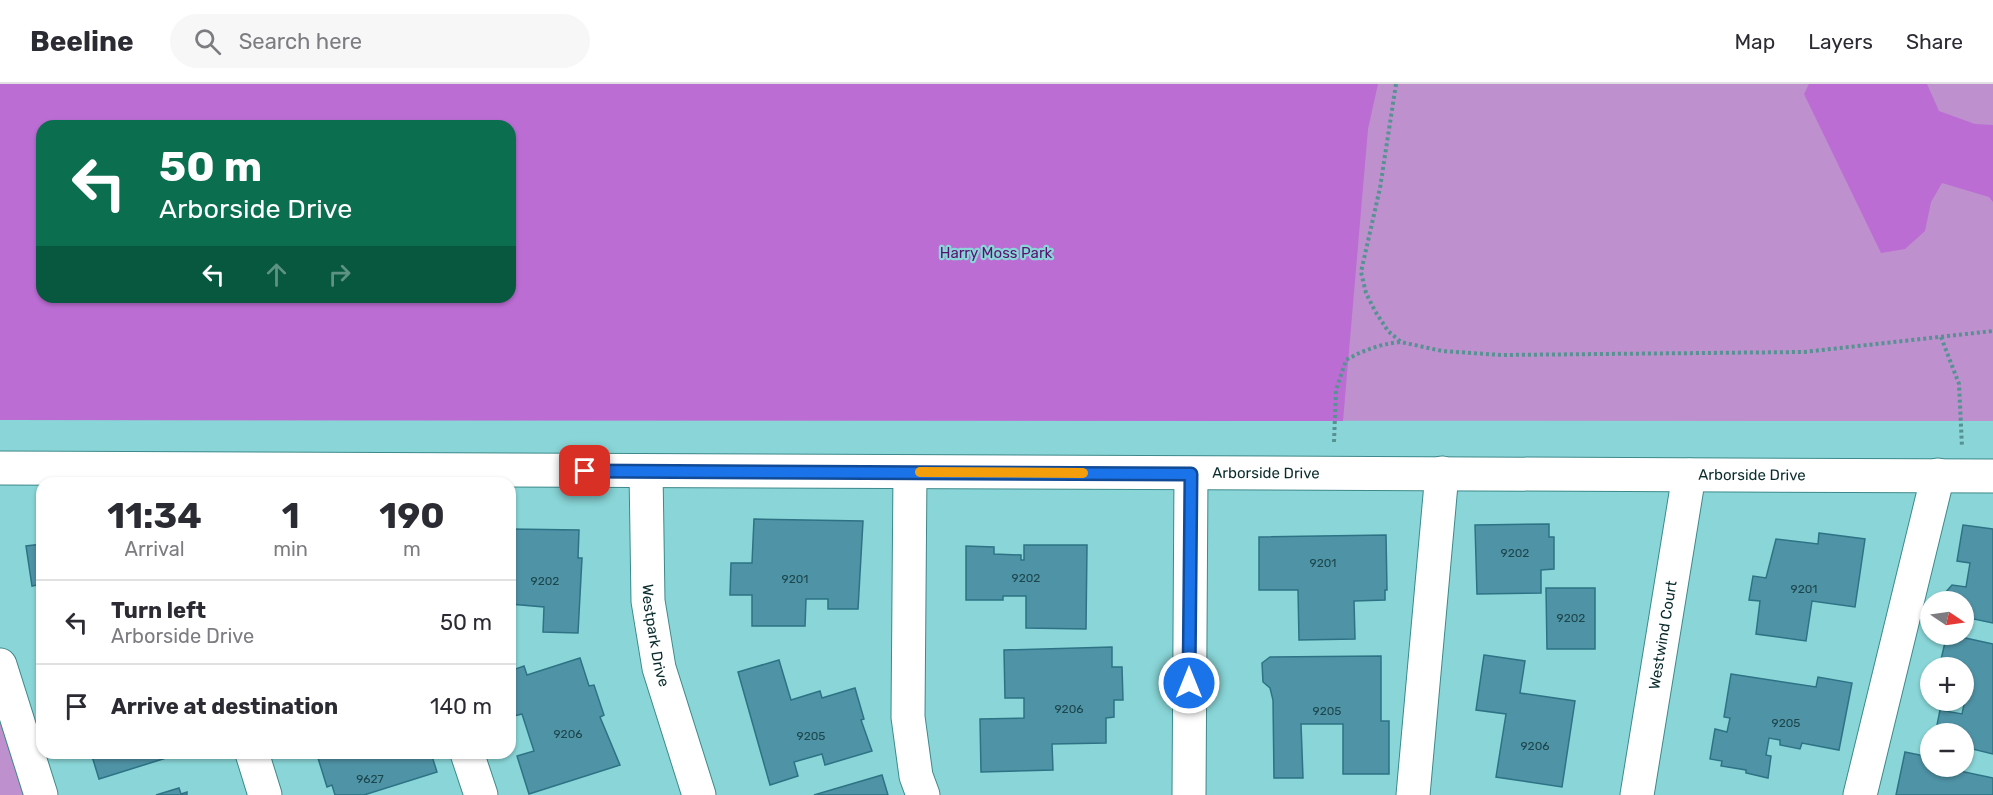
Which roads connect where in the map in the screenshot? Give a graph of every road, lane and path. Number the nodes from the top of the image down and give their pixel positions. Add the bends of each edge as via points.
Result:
1 (1396, 84) edge
2 (1993, 331) edge
3 (1941, 337) junction
4 (1401, 342) junction
5 (0, 468) edge
6 (646, 471) junction
7 (910, 472) junction
8 (1333, 472) junction
9 (1442, 473) junction
10 (1191, 474) junction
11 (1689, 475) junction
12 (211, 476) edge
13 (425, 476) edge
14 (1965, 476) edge
15 (0, 665) edge
16 (254, 759) edge
17 (469, 759) edge
18 (41, 795) edge
19 (265, 795) edge
20 (480, 795) edge
21 (699, 795) edge
22 (922, 795) edge
23 (1188, 795) edge
24 (1413, 795) edge
25 (1637, 795) edge
26 (1860, 795) edge

1 - 4 path via 1380,188 1361,272 1374,311
2 - 3 path
3 - 4 path via 1804,352 1604,355 1454,352
3 - 14 path via 1959,384
4 - 8 path via 1363,350 1346,360 1336,390
5 - 12 street, Arborside Drive
6 - 7 street, Arborside Drive
6 - 13 street, Arborside Drive
6 - 21 street, Westpark Drive via 648,601 659,668
7 - 10 street, Arborside Drive
7 - 22 street via 908,717
8 - 9 street, Arborside Drive
8 - 10 street, Arborside Drive
9 - 11 street, Arborside Drive
9 - 24 street
10 - 23 street
11 - 14 street, Arborside Drive
11 - 25 street, Westwind Court
12 - 13 street, Arborside Drive
14 - 26 street
15 - 18 street
16 - 19 street
17 - 20 street

